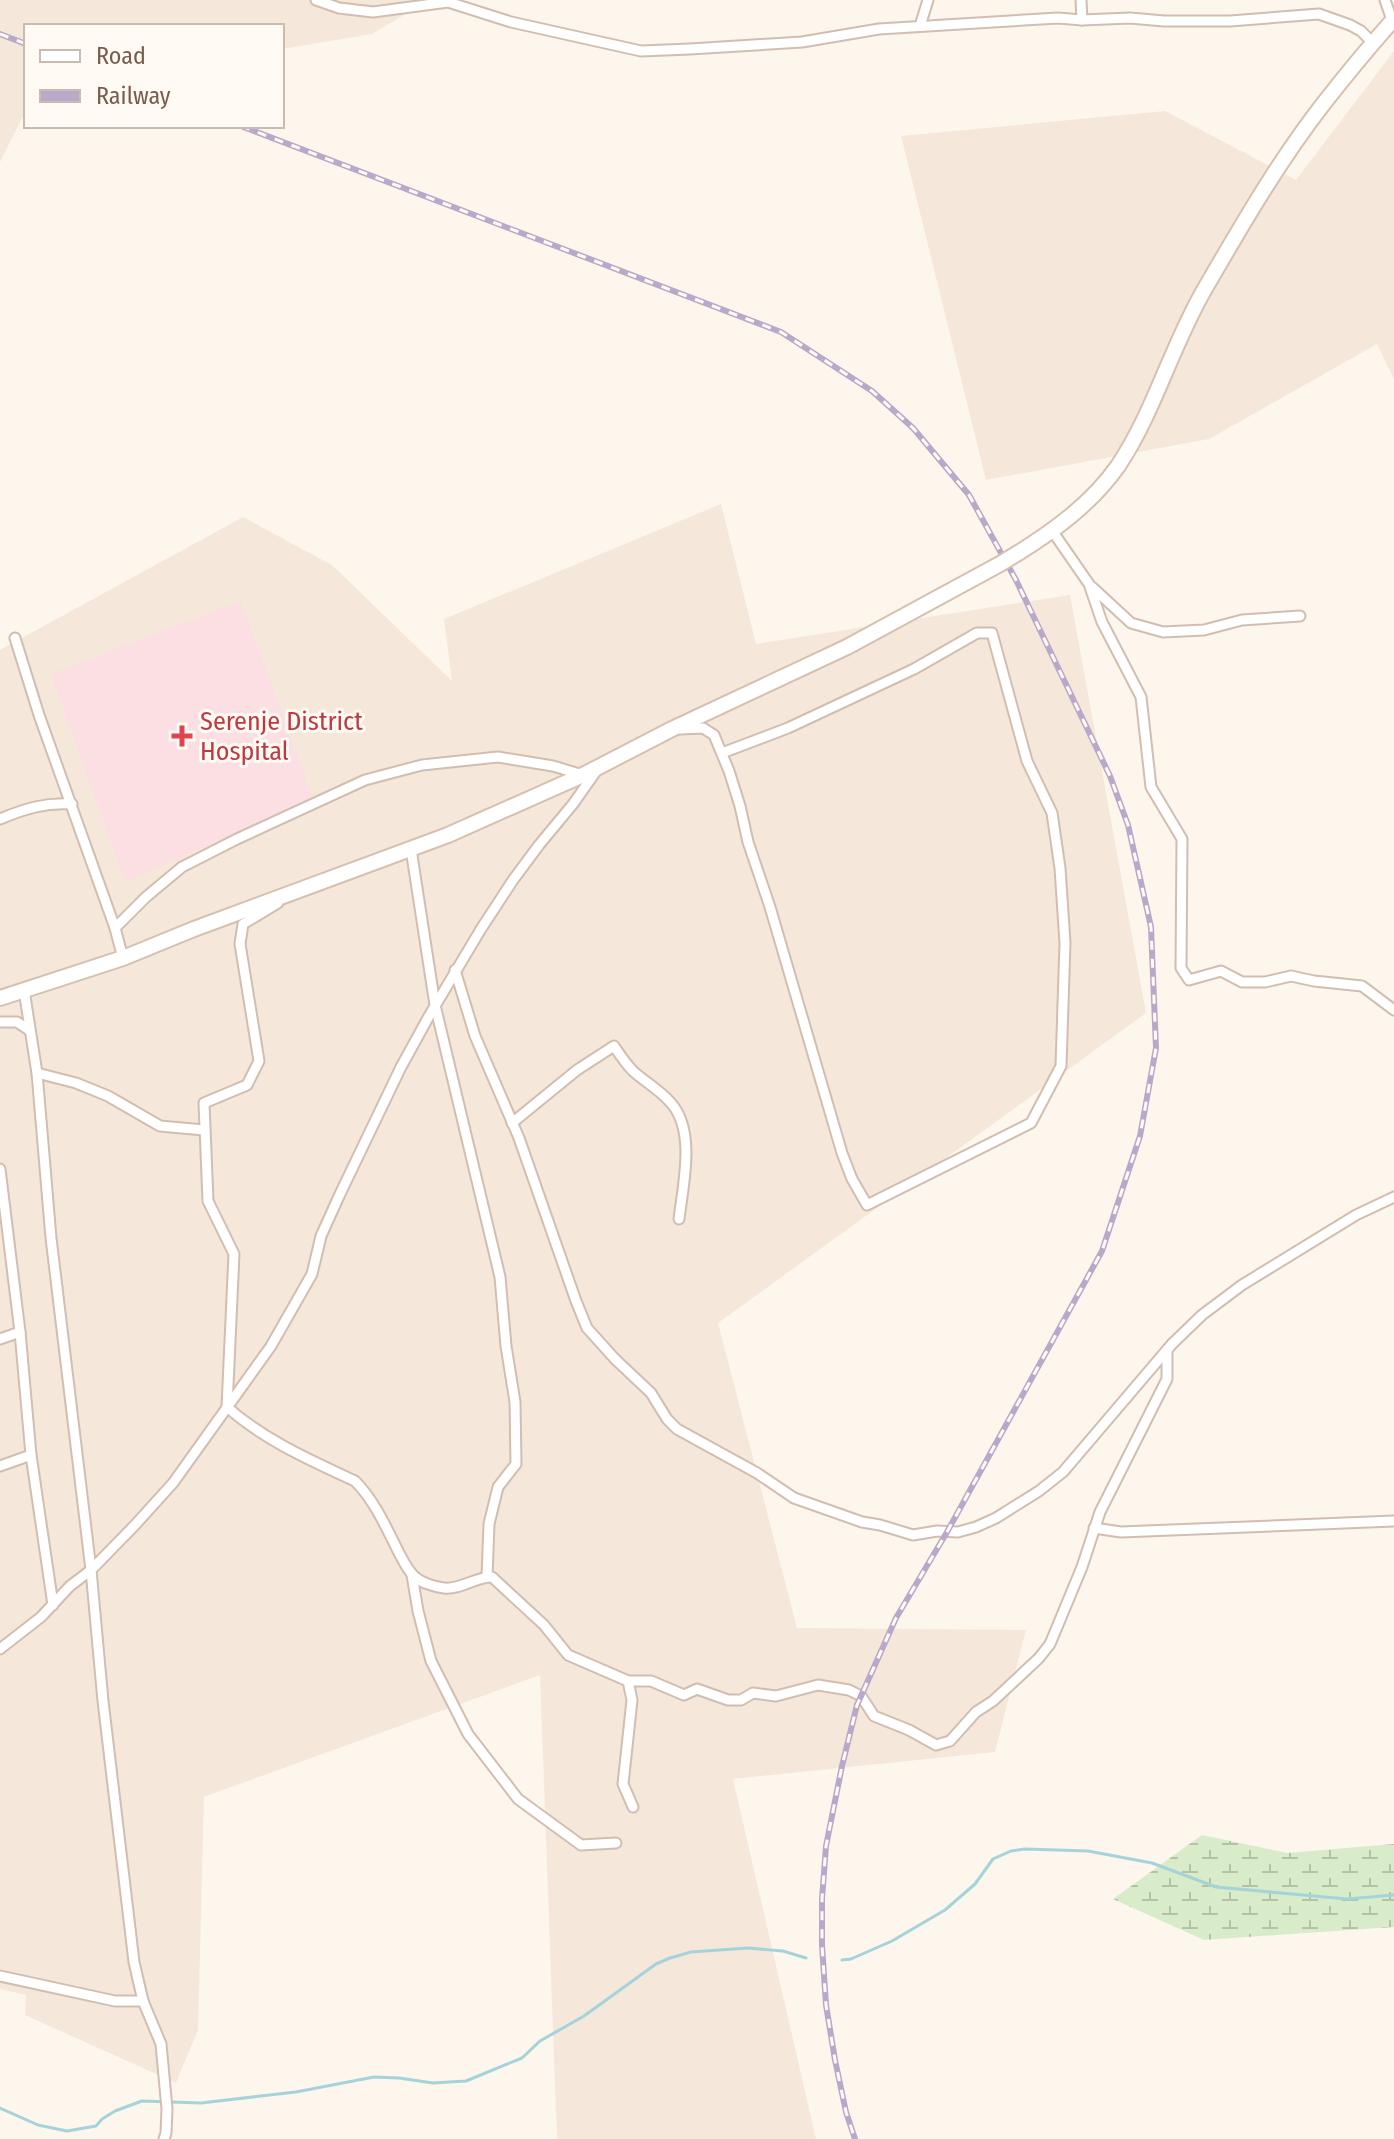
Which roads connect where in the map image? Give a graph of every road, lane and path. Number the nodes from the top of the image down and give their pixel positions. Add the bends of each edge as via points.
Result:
1 (316, 0) edge
2 (928, 0) edge
3 (1081, 0) edge
4 (1385, 0) edge
5 (447, 1) edge
6 (1082, 20) junction
7 (1393, 22) edge
8 (920, 26) junction
9 (1374, 44) junction
10 (1053, 532) junction
11 (1089, 584) junction
12 (1300, 616) dead end
13 (15, 638) dead end
14 (672, 729) junction
15 (722, 753) junction
16 (598, 767) junction
17 (583, 775) junction
18 (72, 804) junction
19 (0, 819) edge
20 (411, 849) junction
21 (301, 890) junction
22 (115, 928) junction
23 (123, 958) junction
24 (455, 970) junction
25 (24, 990) junction
26 (0, 998) edge
27 (435, 1005) junction
28 (1394, 1010) edge
29 (0, 1022) edge
30 (29, 1030) junction
31 (37, 1073) junction
32 (512, 1123) junction
33 (204, 1130) junction
34 (0, 1169) edge
35 (1394, 1197) edge
36 (2, 1210) edge
37 (679, 1219) dead end
38 (20, 1332) junction
39 (0, 1339) edge
40 (1167, 1351) junction
41 (227, 1407) junction
42 (31, 1455) junction
43 (0, 1466) edge
44 (1394, 1521) edge
45 (1094, 1528) junction
46 (91, 1570) junction
47 (412, 1575) junction
48 (487, 1577) junction
49 (53, 1605) junction
50 (0, 1649) edge
51 (628, 1681) junction
52 (633, 1807) dead end
53 (616, 1843) dead end
54 (0, 1976) edge
55 (143, 2001) junction
56 (164, 2139) edge

1 - 5 street via 373,12
2 - 8 street
3 - 6 street
4 - 7 street
5 - 8 street via 511,22 641,51 802,42
6 - 8 street
6 - 9 street via 1230,21 1319,14 1350,25
7 - 9 main road
9 - 10 main road via 1324,103 1265,188 1201,296 1116,468
10 - 11 street
10 - 14 main road, bridge via 847,647
11 - 12 street via 1131,623 1163,632
11 - 28 street via 1102,622 1141,697 1151,787 1182,839 1181,968 1189,980 1221,971 1242,982 1291,976 1362,986
13 - 18 street
14 - 15 street via 703,728 714,735
14 - 16 main road
15 - 15 street via 842,1153 867,1205 1031,1123 1061,1066 1061,883 1052,813 1027,761 992,633 977,633 914,669
16 - 17 main road
16 - 24 street via 513,880
17 - 20 main road
17 - 22 street via 498,757 422,765 365,780 182,867
18 - 19 street via 56,802
18 - 22 street
20 - 21 main road
20 - 27 street
21 - 23 main road
21 - 33 street via 243,924 240,944 259,1061 247,1085 204,1103
22 - 23 street
23 - 25 main road
24 - 27 street
24 - 32 street via 475,1036
25 - 26 main road
25 - 30 street
27 - 41 street via 340,1194 321,1236 312,1274 271,1346
27 - 48 street via 500,1277 515,1402 516,1464 498,1487 489,1524
29 - 30 street via 17,1022
30 - 31 street
31 - 33 street via 108,1096 160,1126
31 - 46 street
32 - 37 street via 614,1046 633,1071 673,1104 681,1120 686,1141
32 - 40 street via 587,1328 651,1393 677,1429 794,1498 862,1522 913,1535 958,1532 996,1518 1063,1472
33 - 41 street via 208,1201 234,1254
34 - 36 street
35 - 40 street via 1242,1285
36 - 38 street
38 - 39 street
38 - 42 street
40 - 45 street via 1167,1379
41 - 46 street via 173,1483
41 - 47 street via 262,1434 355,1481
42 - 43 street
42 - 49 street
44 - 45 street via 1121,1532
45 - 51 street via 1050,1644 950,1741 936,1745 874,1716 861,1696 849,1690 818,1685 728,1700 697,1689 684,1695 651,1681
46 - 49 street
46 - 55 street via 134,1962
47 - 48 street via 445,1588
47 - 53 street via 431,1661 476,1745 518,1799 581,1845
48 - 51 street via 505,1586 568,1655
49 - 50 street
51 - 52 street via 632,1700 623,1784
54 - 55 street via 115,2001
55 - 56 street via 161,2044

